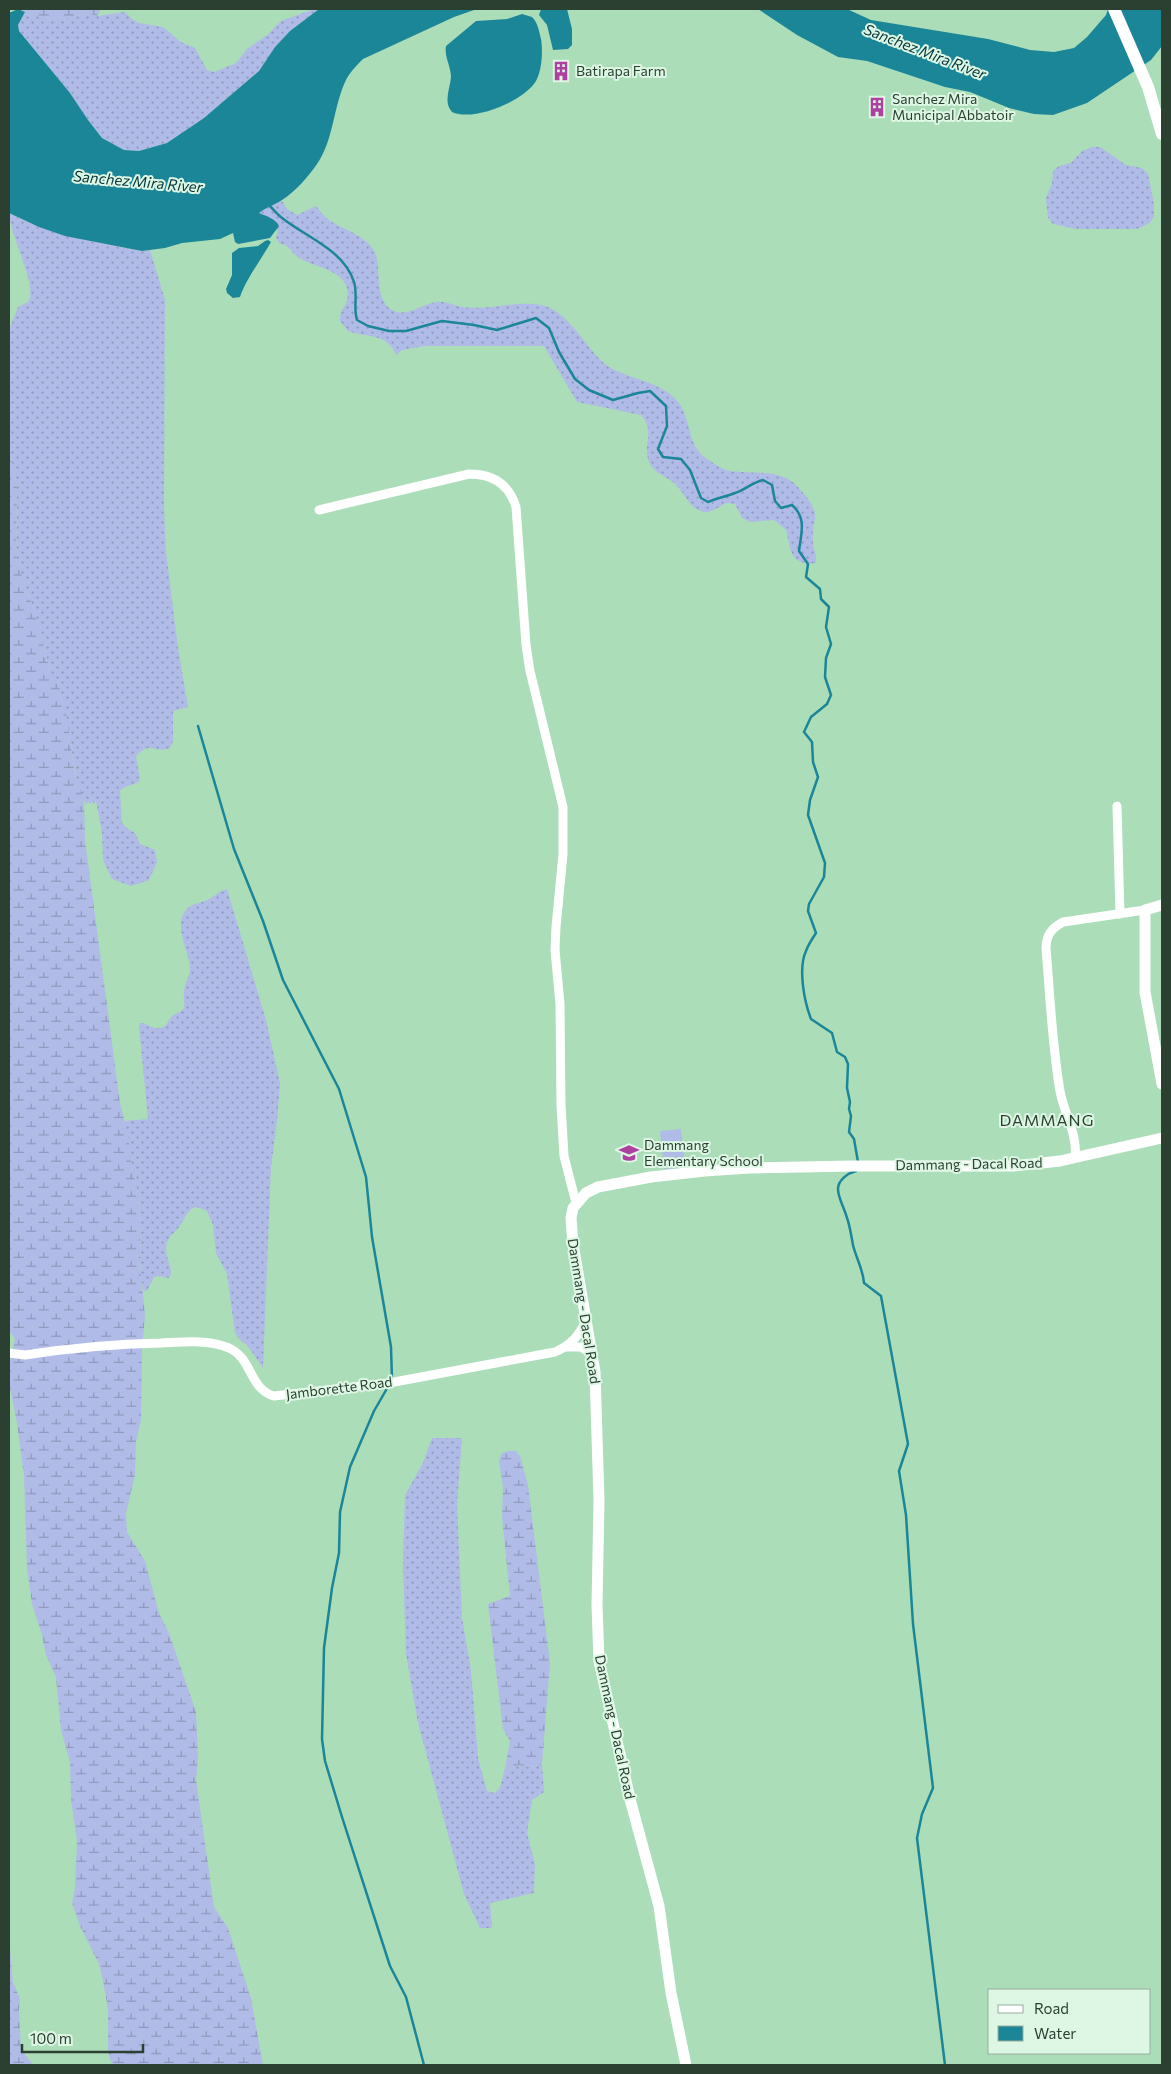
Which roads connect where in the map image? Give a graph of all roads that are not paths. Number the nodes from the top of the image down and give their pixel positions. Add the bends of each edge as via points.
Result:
1 (1114, 9) edge
2 (1162, 134) edge
3 (319, 510) dead end
4 (1118, 806) dead end
5 (1162, 905) edge
6 (1145, 910) junction
7 (1120, 914) junction
8 (1162, 1084) edge
9 (1162, 1138) edge
10 (1075, 1158) junction
11 (576, 1203) junction
12 (586, 1320) junction
13 (566, 1348) junction
14 (9, 1353) edge
15 (593, 1355) junction
16 (686, 2065) edge

1 - 2 main road via 1148,87
3 - 11 street via 469,474 493,478 513,497 530,671 563,807 563,854 555,950 560,1004 564,1156
4 - 7 street
5 - 6 street
6 - 7 street
6 - 8 street via 1146,998
7 - 10 street via 1063,922 1052,930 1046,943 1058,1076 1075,1140
9 - 10 street, Dammang - Dacal Road
10 - 11 street, Dammang - Dacal Road via 1013,1166 730,1169 651,1177 598,1187
11 - 12 street, Dammang - Dacal Road via 571,1228
12 - 13 street via 580,1333
12 - 15 street, Dammang - Dacal Road
13 - 14 street, Jamborette Road via 389,1382 274,1396 260,1390 236,1353 214,1344 100,1346 24,1355
13 - 15 street via 581,1347
15 - 16 street, Dammang - Dacal Road via 599,1501 599,1661 658,1906

